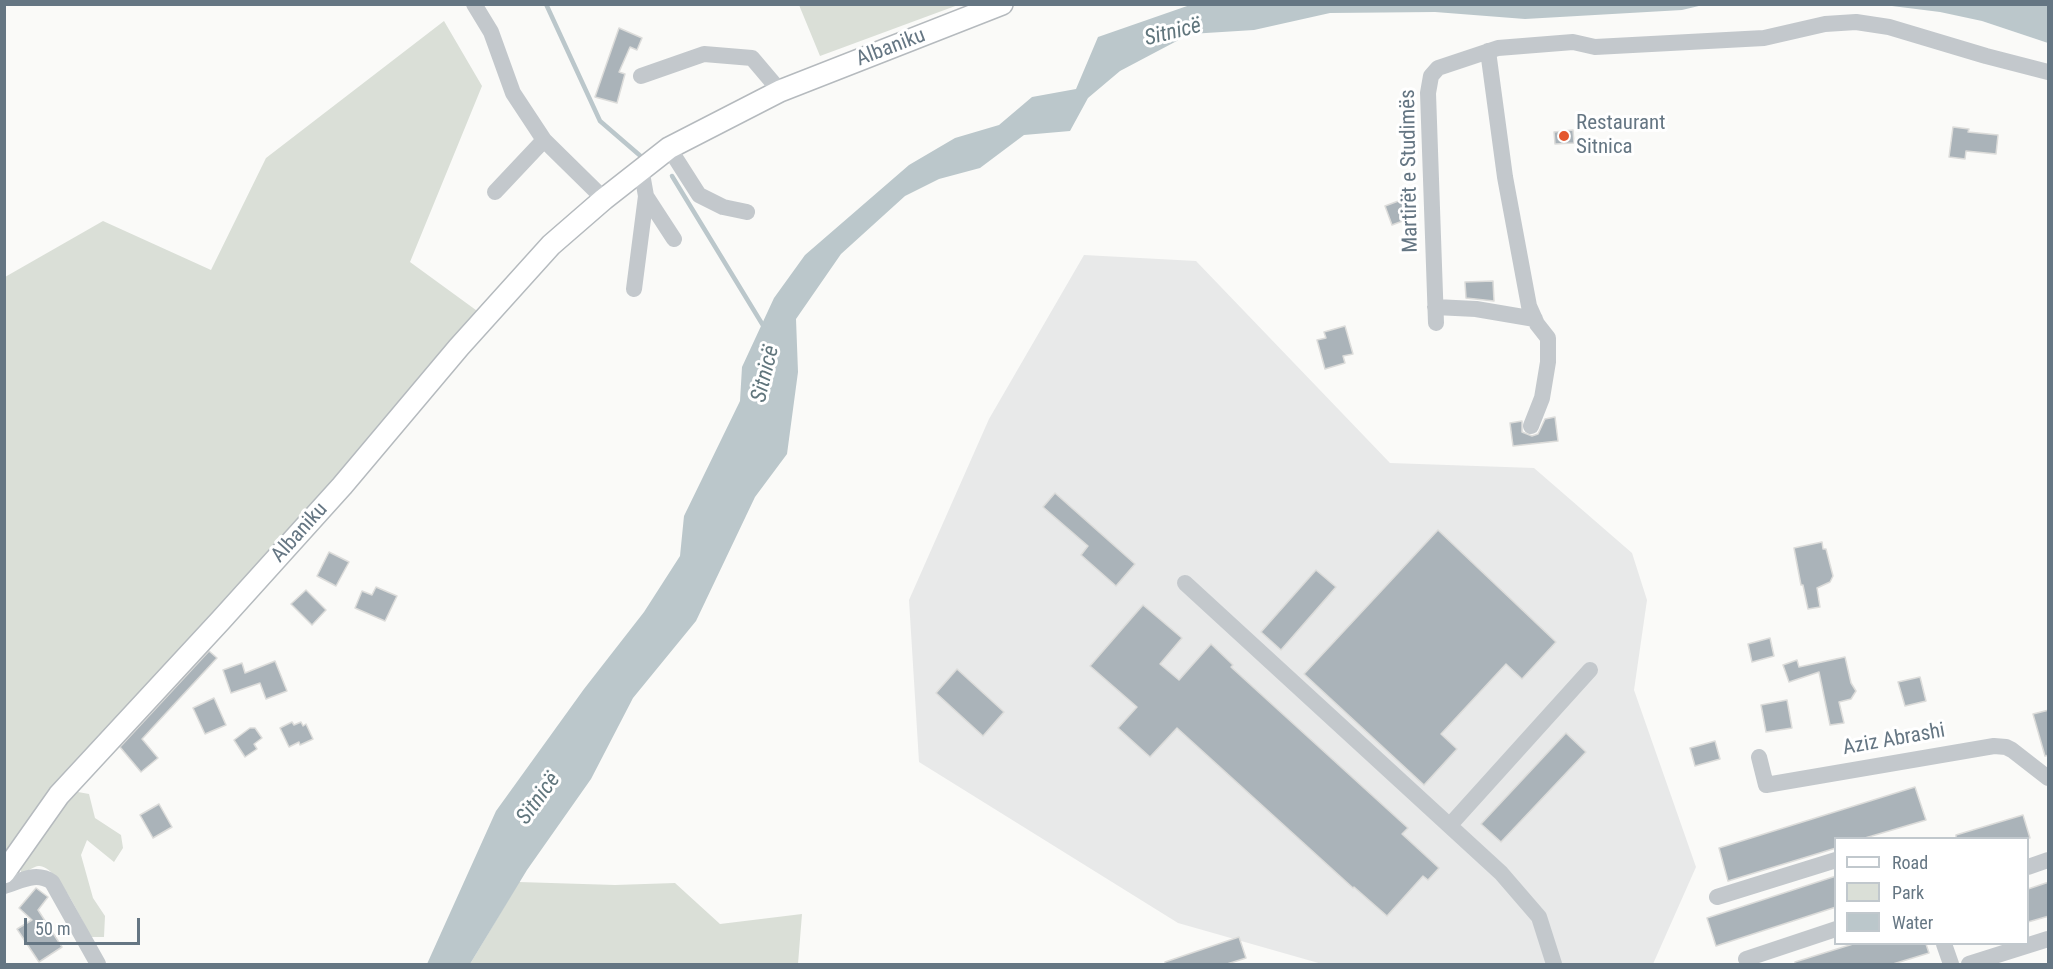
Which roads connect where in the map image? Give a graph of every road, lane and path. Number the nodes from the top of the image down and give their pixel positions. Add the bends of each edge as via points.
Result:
1 (474, 4) edge
2 (1002, 4) edge
3 (1488, 51) junction
4 (2049, 72) edge
5 (641, 76) dead end
6 (780, 91) junction
7 (544, 140) junction
8 (669, 148) junction
9 (641, 168) junction
10 (495, 192) dead end
11 (646, 196) junction
12 (604, 199) junction
13 (747, 212) dead end
14 (674, 240) dead end
15 (633, 289) dead end
16 (1535, 319) junction
17 (1531, 426) dead end
18 (1185, 583) dead end
19 (1590, 670) dead end
20 (1759, 757) dead end
21 (2049, 778) edge
22 (1450, 825) junction
23 (2049, 860) edge
24 (1834, 861) edge
25 (2029, 867) edge
26 (4, 873) edge
27 (4, 886) edge
28 (1717, 897) dead end
29 (1834, 930) edge
30 (2049, 939) edge
31 (1944, 945) edge
32 (1746, 958) dead end
33 (98, 964) edge
34 (1554, 964) edge
35 (1951, 964) edge
36 (1969, 964) edge

1 - 7 street via 491,32 513,93
2 - 6 main road, Albaniku
3 - 4 street, Martirët e Studimës via 1573,42 1595,47 1764,38 1825,24 1856,22 1879,24
3 - 16 street via 1505,177 1529,306
3 - 16 street, Martirët e Studimës via 1438,68 1431,76 1428,93 1436,315 1476,309
5 - 6 street via 704,54 752,58
6 - 8 main road, Albaniku
7 - 10 street
7 - 12 street
8 - 9 main road, Albaniku
8 - 13 street via 699,195 723,207
9 - 11 street
9 - 12 main road, Albaniku
11 - 14 street
11 - 15 street
12 - 26 main road, Albaniku via 543,253 327,503 59,795
16 - 17 street via 1548,338 1548,362 1542,398
18 - 22 street
19 - 22 street
20 - 21 street, Aziz Abrashi via 1766,785 1994,746 2012,750
22 - 34 street via 1501,873 1539,917
23 - 25 street
24 - 28 street
27 - 33 street via 38,876 52,882
29 - 32 street
30 - 36 street
31 - 35 street

